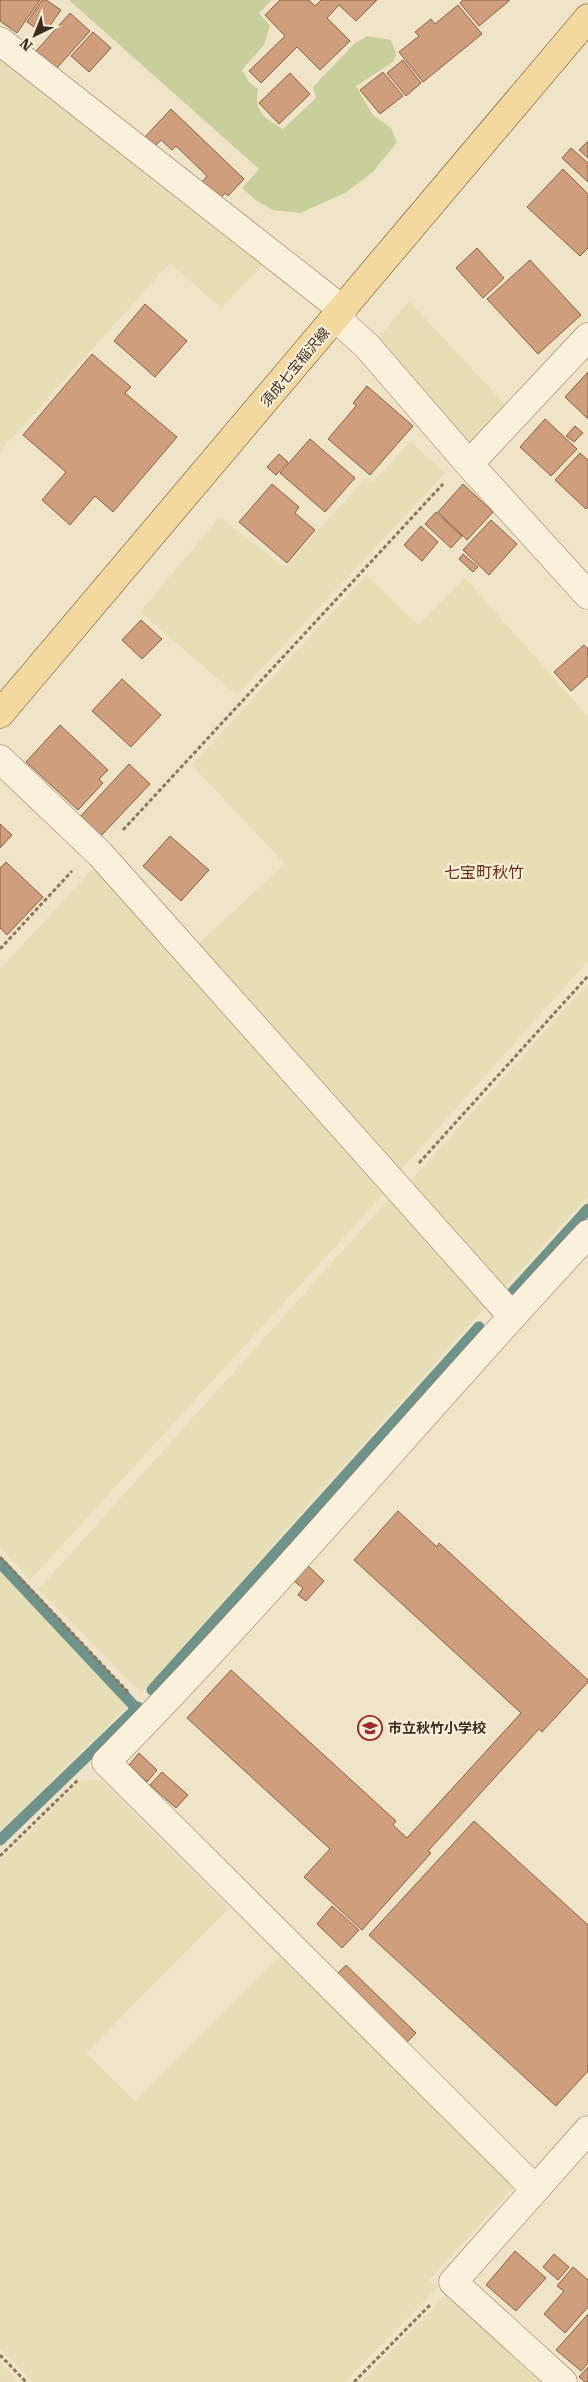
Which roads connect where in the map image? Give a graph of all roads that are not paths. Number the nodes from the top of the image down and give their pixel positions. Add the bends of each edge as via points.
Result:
1 (588, 18) edge
2 (0, 41) edge
3 (339, 314) junction
4 (588, 338) edge
5 (467, 462) junction
6 (588, 596) edge
7 (0, 714) edge
8 (0, 759) edge
9 (588, 1234) edge
10 (512, 1316) junction
11 (584, 2142) edge
12 (535, 2189) junction
13 (563, 2382) edge

1 - 3 main road, 須成七宝稲沢線
2 - 3 street
3 - 5 street
3 - 7 main road, 須成七宝稲沢線
4 - 5 street
5 - 6 street
8 - 10 street via 97,851
9 - 10 street
10 - 12 street via 178,1689 106,1762
11 - 12 street
12 - 13 street via 453,2282

